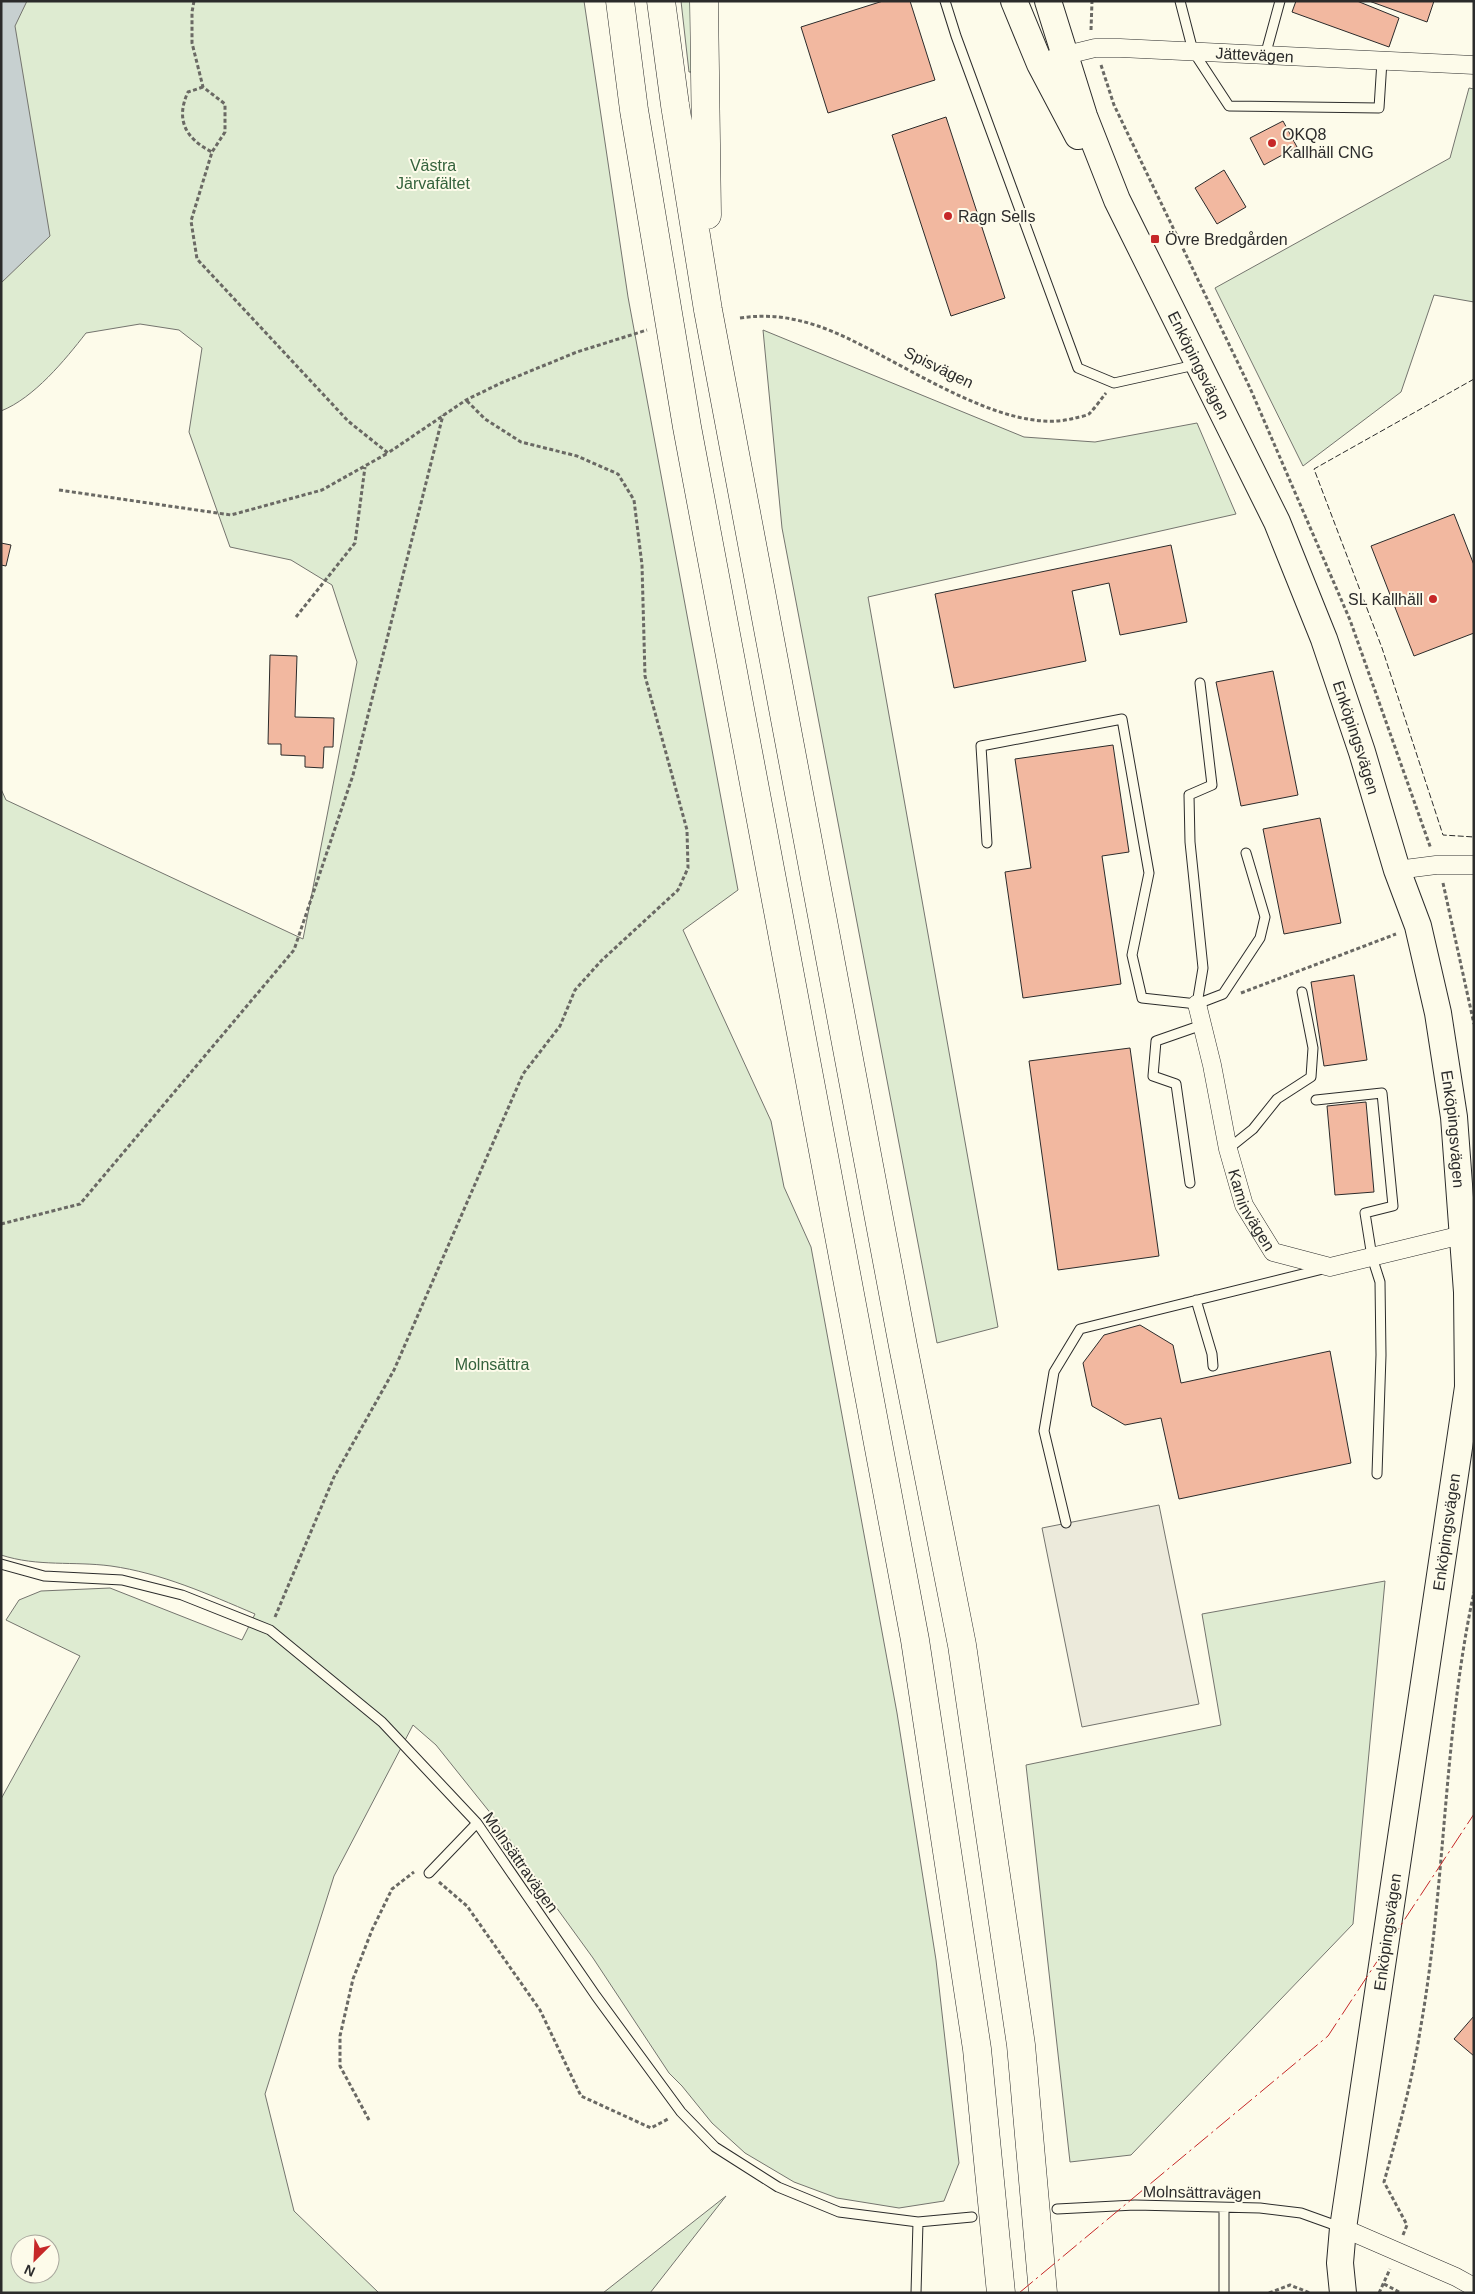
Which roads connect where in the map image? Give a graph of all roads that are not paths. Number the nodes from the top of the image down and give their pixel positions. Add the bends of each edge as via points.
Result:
1 (620, 1) edge
2 (662, 1) edge
3 (704, 1) edge
4 (945, 1) edge
5 (1014, 1) edge
6 (1048, 1) edge
7 (1180, 1) edge
8 (1280, 1) edge
9 (1193, 51) junction
10 (1065, 54) junction
11 (1264, 56) junction
12 (1382, 61) junction
13 (1040, 64) junction
14 (1474, 65) edge
15 (1117, 200) junction
16 (708, 310) junction
17 (1198, 364) junction
18 (1200, 683) dead end
19 (987, 843) dead end
20 (1246, 853) dead end
21 (1474, 865) edge
22 (1397, 870) junction
23 (1302, 992) dead end
24 (1197, 1004) junction
25 (1202, 1025) junction
26 (1316, 1100) dead end
27 (1228, 1150) junction
28 (1190, 1183) dead end
29 (1462, 1235) junction
30 (1372, 1257) junction
31 (1330, 1267) junction
32 (1196, 1300) junction
33 (1213, 1366) dead end
34 (1377, 1474) dead end
35 (1066, 1523) dead end
36 (1, 1564) edge
37 (476, 1823) junction
38 (429, 1873) road end
39 (1224, 2208) junction
40 (1057, 2209) dead end
41 (972, 2217) dead end
42 (918, 2222) junction
43 (1343, 2228) junction
44 (1474, 2287) edge
45 (916, 2293) edge
46 (1001, 2293) edge
47 (1043, 2293) edge
48 (1224, 2293) edge
49 (1343, 2293) edge

1 - 46 highway via 634,110 687,427 915,1640 977,2049
2 - 16 highway
3 - 16 highway
4 - 17 lane via 1078,368 1114,383
5 - 13 street, Enköpingsvägen
6 - 10 street, Enköpingsvägen
7 - 9 lane
8 - 11 lane
9 - 10 street, Jättevägen via 1095,48
9 - 11 street, Jättevägen
9 - 12 lane via 1230,106 1379,108
10 - 13 street, Jättevägen
10 - 15 street, Enköpingsvägen via 1084,116
11 - 12 street, Jättevägen
12 - 14 street, Jättevägen
13 - 15 street, Enköpingsvägen via 1071,125
15 - 17 street, Enköpingsvägen
16 - 47 highway via 901,1337 962,1644 1021,2045
17 - 22 street, Enköpingsvägen via 1277,522 1324,639
18 - 24 lane via 1212,784 1189,796 1190,842 1203,968
19 - 24 lane via 981,746 1122,720 1149,873 1132,955 1142,998
20 - 24 lane via 1265,917 1260,938 1223,994
21 - 22 street
22 - 29 street, Enköpingsvägen via 1418,926 1438,1013 1454,1117
23 - 27 lane via 1313,1048 1311,1077 1277,1099 1253,1129
24 - 25 street, Kaminvägen
25 - 27 street, Kaminvägen
25 - 28 lane via 1156,1041 1153,1076 1176,1084
26 - 30 lane via 1382,1093 1393,1206 1365,1213
27 - 31 street, Kaminvägen via 1244,1206 1273,1252
29 - 30 street, Kaminvägen
29 - 43 street, Enköpingsvägen via 1467,1292 1468,1388
30 - 31 street, Kaminvägen
30 - 34 lane via 1380,1282
31 - 32 lane
32 - 33 lane
32 - 35 lane via 1080,1329 1058,1365 1044,1431
36 - 37 lane, Molnsättravägen via 44,1576 122,1580 182,1596 270,1630 382,1722
37 - 38 lane
37 - 42 lane, Molnsättravägen via 681,2112 715,2147 778,2187 839,2212
39 - 40 lane, Molnsättravägen via 1155,2205
39 - 43 lane, Molnsättravägen via 1301,2213
39 - 48 lane
41 - 42 lane, Molnsättravägen
42 - 45 lane
43 - 44 street
43 - 49 street, Enköpingsvägen via 1340,2263

